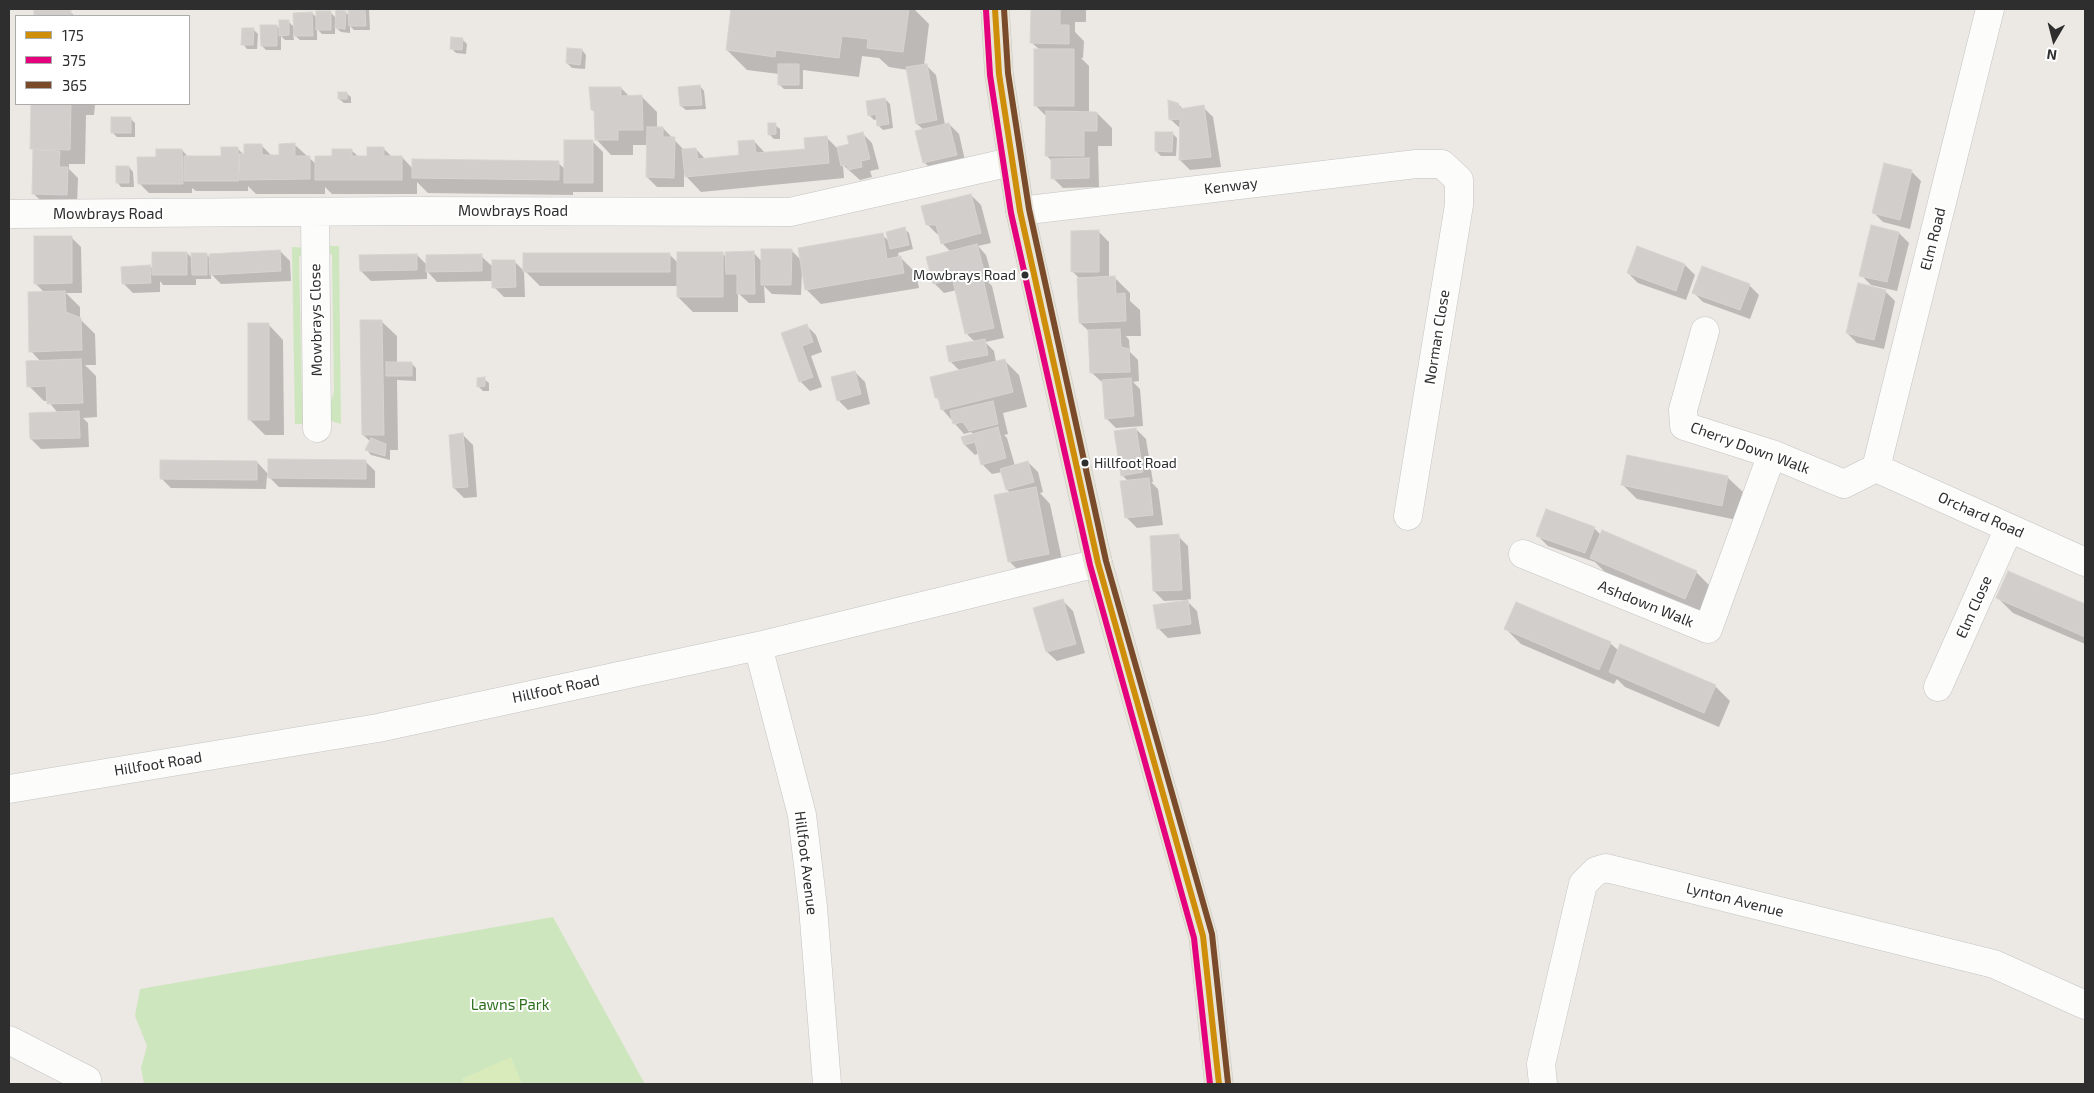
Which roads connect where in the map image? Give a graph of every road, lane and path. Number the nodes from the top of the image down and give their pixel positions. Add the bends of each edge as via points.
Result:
1 (995, 9) edge
2 (1990, 9) edge
3 (1011, 162) junction
4 (1442, 164) joint
5 (1020, 211) junction
6 (315, 213) junction
7 (9, 214) edge
8 (1705, 331) dead end
9 (317, 428) dead end
10 (1772, 454) junction
11 (1876, 468) junction
12 (1408, 516) dead end
13 (2009, 528) junction
14 (1523, 554) dead end
15 (2085, 562) edge
16 (1098, 563) junction
17 (758, 646) junction
18 (1938, 687) dead end
19 (9, 788) edge
20 (2085, 1005) edge
21 (9, 1040) edge
22 (87, 1080) dead end
23 (827, 1084) edge
24 (1219, 1084) edge
25 (1542, 1084) edge

1 - 3 main road via 999,74
2 - 11 street, Elm Road
3 - 5 main road
3 - 6 street, Mowbrays Road via 790,212
4 - 5 street, Kenway via 1416,164
4 - 12 street, Norman Close via 1459,180 1459,205
5 - 16 main road
6 - 7 street, Mowbrays Road
6 - 9 street, Mowbrays Close
8 - 10 street, Cherry Down Walk via 1683,410 1684,426
10 - 11 street, Cherry Down Walk via 1844,484
10 - 14 street, Ashdown Walk via 1708,629
11 - 13 street, Orchard Road
13 - 15 street, Orchard Road
13 - 18 street, Elm Close
16 - 17 street, Hillfoot Road
16 - 24 main road via 1203,936
17 - 19 street, Hillfoot Road via 378,728
17 - 23 street, Hillfoot Avenue via 802,815
20 - 25 street, Lynton Avenue via 1994,964 1606,868 1596,871 1583,884 1541,1064
21 - 22 street

